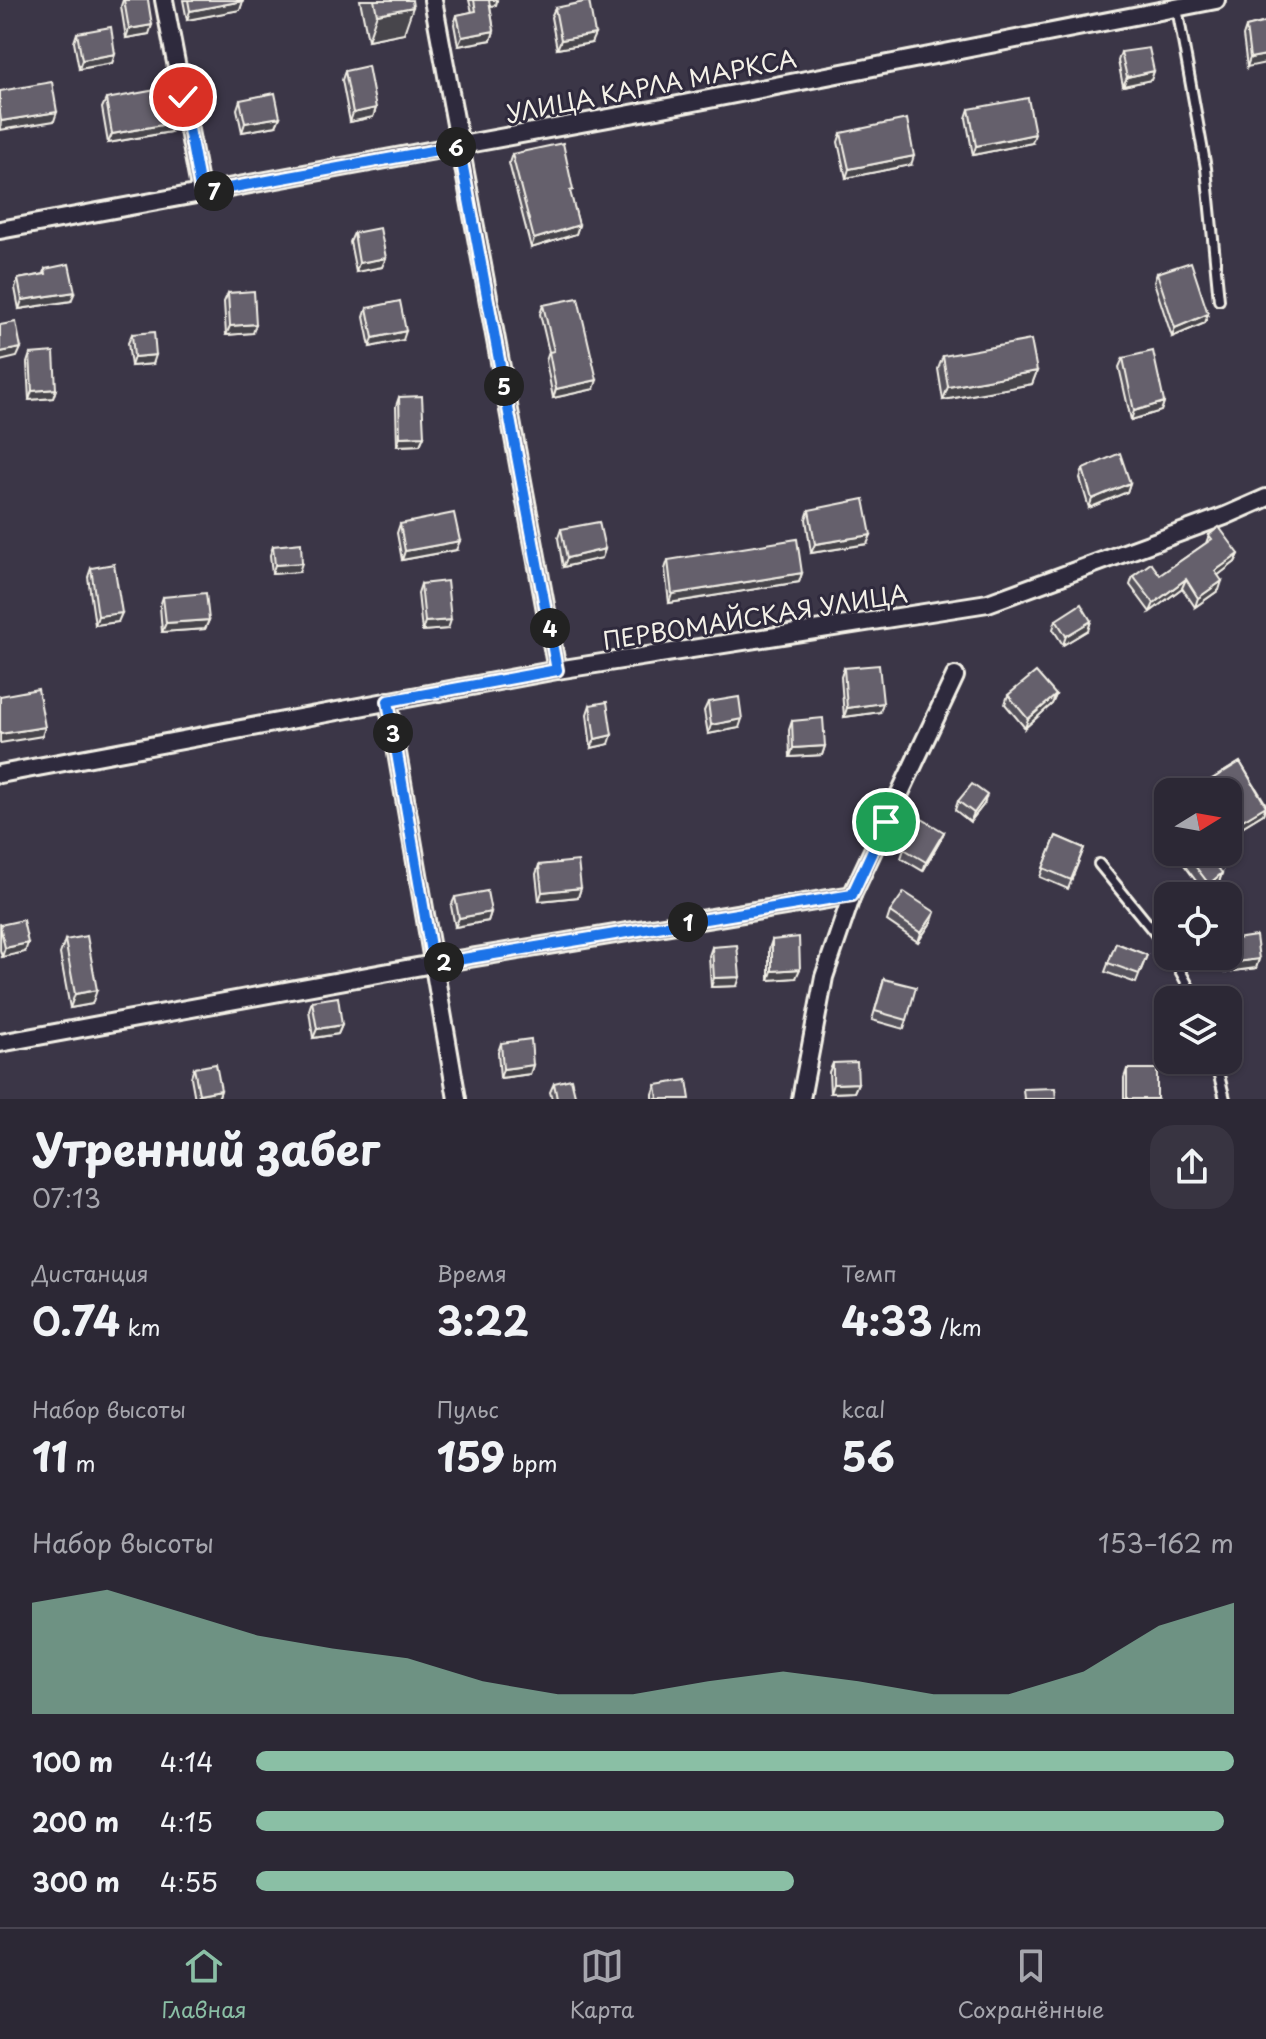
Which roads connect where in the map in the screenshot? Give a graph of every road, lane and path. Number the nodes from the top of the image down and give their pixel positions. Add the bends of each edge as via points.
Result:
1 (164, 0) edge
2 (433, 0) edge
3 (1216, 0) edge
4 (1177, 8) junction
5 (459, 146) junction
6 (201, 193) junction
7 (0, 230) edge
8 (1219, 300) dead end
9 (1266, 498) edge
10 (557, 670) junction
11 (955, 676) dead end
12 (388, 701) junction
13 (0, 774) edge
14 (1099, 864) dead end
15 (852, 895) junction
16 (1154, 932) edge
17 (433, 964) junction
18 (0, 1043) edge
19 (1219, 1074) edge
20 (457, 1099) edge
21 (801, 1099) edge
22 (1225, 1099) edge

1 - 6 street
2 - 5 street
3 - 4 street, УЛИЦА КАРЛА МАРКСА
4 - 5 street, УЛИЦА КАРЛА МАРКСА
4 - 8 lane via 1206,168
5 - 6 street, УЛИЦА КАРЛА МАРКСА
5 - 10 street
6 - 7 street, УЛИЦА КАРЛА МАРКСА
9 - 10 street, ПЕРВОМАЙСКАЯ УЛИЦА via 988,603
10 - 12 street, ПЕРВОМАЙСКАЯ УЛИЦА
11 - 15 street
12 - 13 street, ПЕРВОМАЙСКАЯ УЛИЦА
12 - 17 street
14 - 16 lane
15 - 17 street
15 - 21 street via 824,977
17 - 18 street
17 - 20 street
19 - 22 lane

